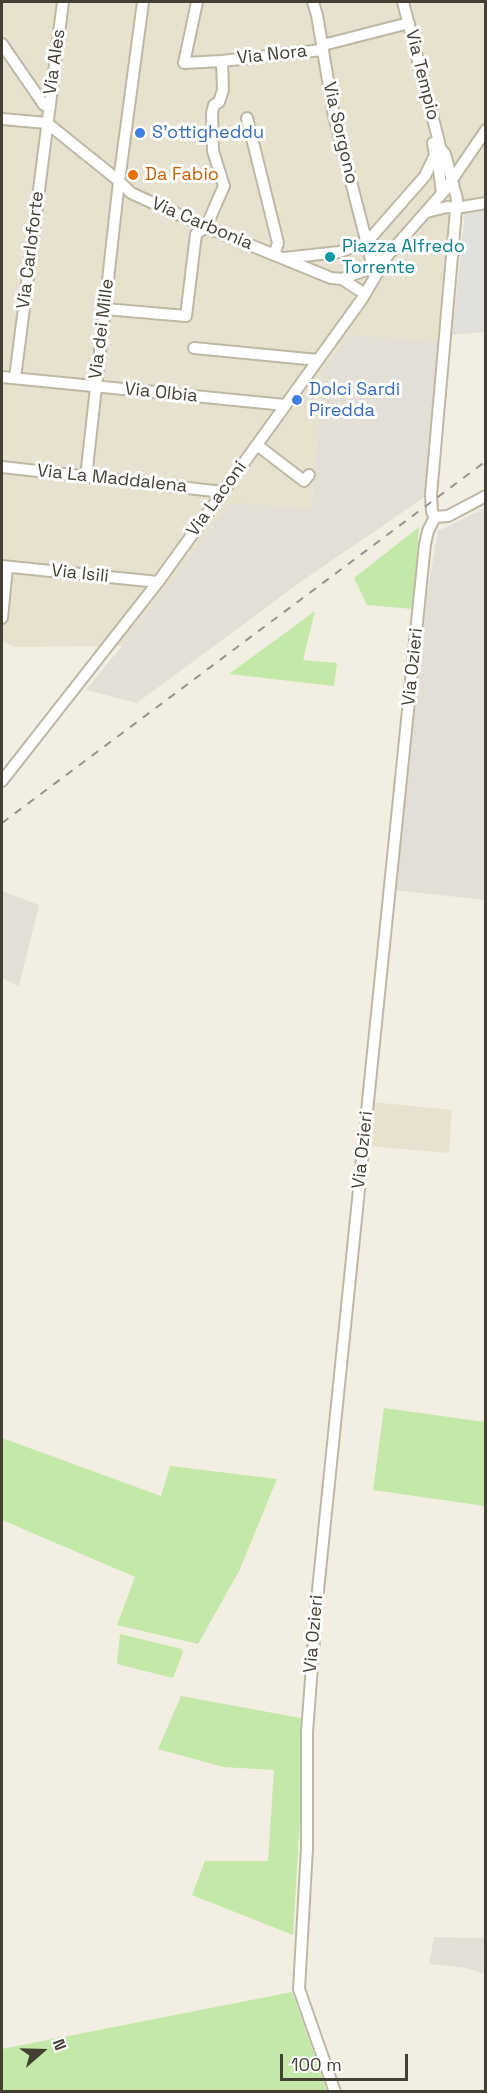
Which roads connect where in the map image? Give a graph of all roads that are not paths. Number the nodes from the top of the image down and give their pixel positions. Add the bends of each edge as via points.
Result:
1 (63, 2) edge
2 (143, 2) edge
3 (197, 2) edge
4 (313, 2) edge
5 (403, 2) edge
6 (409, 22) junction
7 (2, 44) edge
8 (322, 47) junction
9 (222, 61) junction
10 (49, 106) junction
11 (247, 118) dead end
12 (2, 119) edge
13 (47, 123) junction
14 (486, 130) edge
15 (440, 145) junction
16 (453, 178) junction
17 (119, 181) junction
18 (449, 199) junction
19 (486, 203) edge
20 (206, 227) junction
21 (367, 242) junction
22 (388, 255) junction
23 (278, 257) junction
24 (372, 263) junction
25 (342, 279) junction
26 (365, 294) junction
27 (105, 309) junction
28 (194, 348) dead end
29 (318, 360) junction
30 (2, 377) edge
31 (15, 378) junction
32 (96, 386) junction
33 (285, 405) junction
34 (256, 445) junction
35 (2, 467) edge
36 (309, 474) dead end
37 (86, 477) junction
38 (223, 492) junction
39 (486, 496) edge
40 (435, 517) junction
41 (4, 566) edge
42 (158, 582) junction
43 (2, 618) edge
44 (2, 781) edge
45 (335, 2091) edge

1 - 10 street, Via Ales
2 - 17 street, Via dei Mille
3 - 9 street, Via Nora via 184,63
4 - 8 street, Via Sorgono
5 - 6 street, Via Tempio
6 - 8 street, Via Nora
6 - 15 street, Via Tempio
7 - 10 street via 44,105
8 - 9 street, Via Nora
8 - 21 street, Via Sorgono via 334,116
9 - 20 street via 223,90 212,112 213,151 224,186
10 - 13 street, Via Ales
11 - 23 street via 278,243
12 - 13 street
13 - 17 street, Via Carbonia
13 - 31 street, Via Carloforte
14 - 16 street
15 - 16 street, Via Tempio
15 - 18 street, Via Tempio via 438,162
15 - 21 street via 433,143 435,155 425,176
16 - 18 street
17 - 20 street, Via Carbonia via 131,193
17 - 27 street, Via dei Mille
18 - 19 street
18 - 22 street, Via Laconi via 426,213
18 - 40 street, Via Ozieri via 430,495
20 - 23 street, Via Carbonia
20 - 27 street via 196,234 186,316
21 - 23 street via 339,252
21 - 24 street, Via Sorgono
22 - 24 street
22 - 26 street, Via Laconi
23 - 25 street, Via Carbonia
24 - 25 street
25 - 26 street, Via Carbonia
26 - 29 street, Via Laconi
27 - 32 street, Via dei Mille
28 - 29 street
29 - 33 street, Via Laconi
30 - 31 street, Via Olbia
31 - 32 street, Via Olbia
32 - 33 street, Via Olbia
32 - 37 street, Via dei Mille
33 - 34 street, Via Laconi
34 - 36 street via 304,481
34 - 38 street, Via Laconi
35 - 37 street, Via La Maddalena
37 - 38 street, Via La Maddalena
38 - 42 street, Via Laconi
39 - 40 street via 448,516
40 - 45 street, Via Ozieri via 425,544 317,1600 307,1732 307,1848 299,1989
41 - 42 street, Via Isili
41 - 43 street
42 - 44 street, Via Laconi

